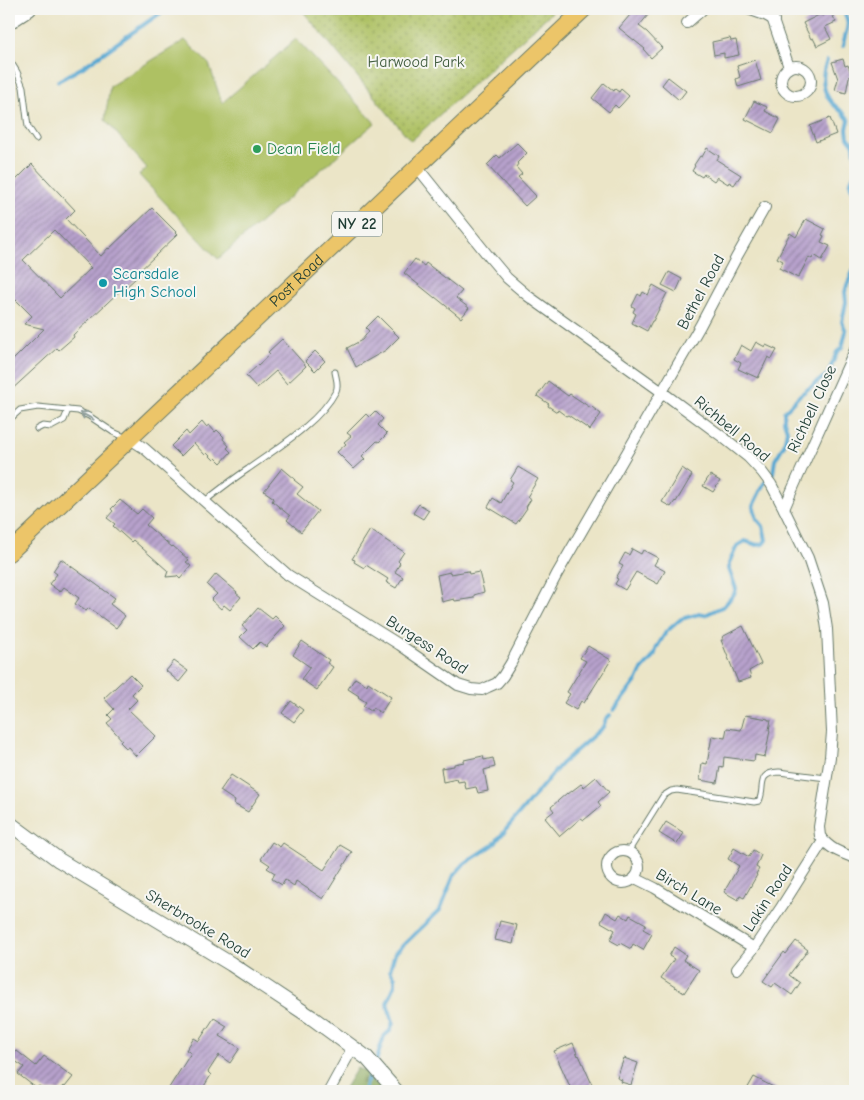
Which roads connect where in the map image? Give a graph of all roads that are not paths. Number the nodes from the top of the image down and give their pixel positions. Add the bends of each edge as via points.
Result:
1 (30, 9) edge
2 (584, 9) edge
3 (703, 9) edge
4 (748, 9) edge
5 (769, 9) edge
6 (774, 20) junction
7 (9, 22) edge
8 (687, 23) dead end
9 (9, 58) edge
10 (789, 67) dead end
11 (36, 139) dead end
12 (417, 167) junction
13 (765, 207) dead end
14 (855, 350) edge
15 (335, 372) dead end
16 (662, 392) junction
17 (68, 410) junction
18 (9, 420) edge
19 (37, 429) dead end
20 (130, 439) junction
21 (204, 502) junction
22 (784, 509) junction
23 (9, 553) edge
24 (827, 778) junction
25 (9, 823) edge
26 (823, 841) junction
27 (628, 852) junction
28 (855, 858) edge
29 (635, 878) junction
30 (754, 948) junction
31 (737, 969) dead end
32 (353, 1047) junction
33 (329, 1091) edge
34 (396, 1091) edge

1 - 7 street
2 - 12 main road, Post Road / NY 22
3 - 8 street
4 - 6 street
5 - 6 street
6 - 10 street
9 - 11 lane via 24,87 28,127
12 - 16 street, Richbell Road via 507,278
12 - 20 main road, Post Road / NY 22
13 - 16 street, Bethel Road
14 - 22 street, Richbell Close
15 - 21 lane via 336,390 314,419
16 - 21 street, Burgess Road via 557,574 511,663 497,683 482,690 458,685 288,575
16 - 22 street, Richbell Road via 748,457 771,484
17 - 18 lane via 38,407 20,410
17 - 19 lane via 64,420
20 -> 17 lane via 78,411
20 - 21 street, Burgess Road
20 - 23 main road, Post Road / NY 22
22 - 24 street, Richbell Road via 808,558 823,603 832,732
24 - 26 street, Richbell Road via 819,826
24 - 27 lane via 773,772 764,778 761,797 754,802 670,791 663,796
25 - 32 street, Sherbrooke Road via 59,860 231,964
26 - 28 street
26 - 30 street, Lakin Road
27 - 29 street, Birch Lane via 639,863
27 - 29 street, Birch Lane via 611,856 608,872 618,882 629,882
29 - 30 street, Birch Lane
30 - 31 street, Lakin Road
32 - 33 street
32 - 34 street, Sherbrooke Road

